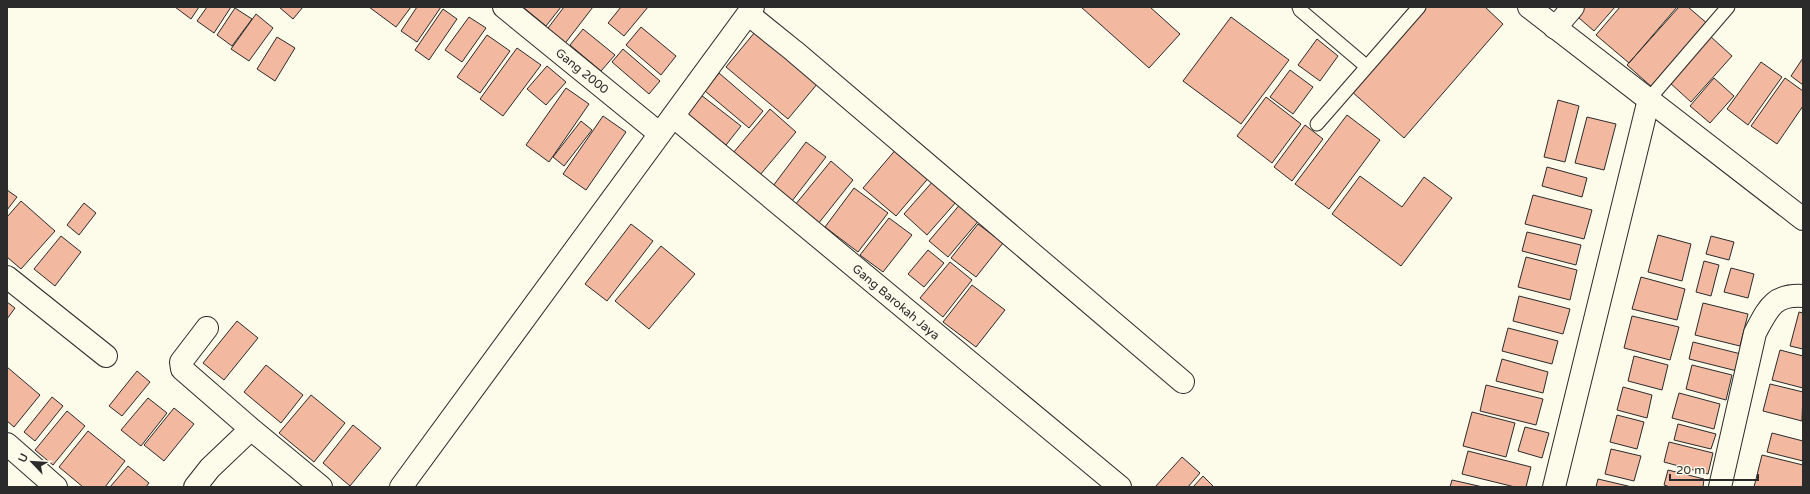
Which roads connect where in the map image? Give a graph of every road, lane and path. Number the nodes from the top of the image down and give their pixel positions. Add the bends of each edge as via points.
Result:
1 (504, 7) edge
2 (1299, 7) edge
3 (1419, 7) edge
4 (1529, 7) edge
5 (1573, 7) edge
6 (1728, 7) edge
7 (750, 11) edge
8 (1555, 28) junction
9 (1366, 66) junction
10 (1649, 99) junction
11 (673, 116) junction
12 (1317, 124) dead end
13 (660, 134) junction
14 (1803, 219) edge
15 (7, 277) edge
16 (1803, 296) edge
17 (207, 328) dead end
18 (106, 356) dead end
19 (1183, 382) dead end
20 (251, 429) junction
21 (7, 444) edge
22 (56, 487) edge
23 (195, 487) edge
24 (321, 487) edge
25 (401, 487) edge
26 (1120, 487) edge
27 (1554, 487) edge
28 (1720, 487) edge

1 - 13 street, Gang 2000
2 - 9 lane
3 - 9 lane
4 - 8 street
5 - 8 street
6 - 10 lane
7 - 11 street
7 - 19 street
8 - 10 street
9 - 12 lane
10 - 14 street
10 - 27 street
11 - 13 street
11 - 26 street, Gang Barokah Jaya
13 - 25 street
15 - 18 street
16 - 28 street via 1791,295 1777,300 1764,315 1756,333
17 - 20 street via 181,362 182,369
20 - 23 street via 210,468
20 - 24 street
21 - 22 street

